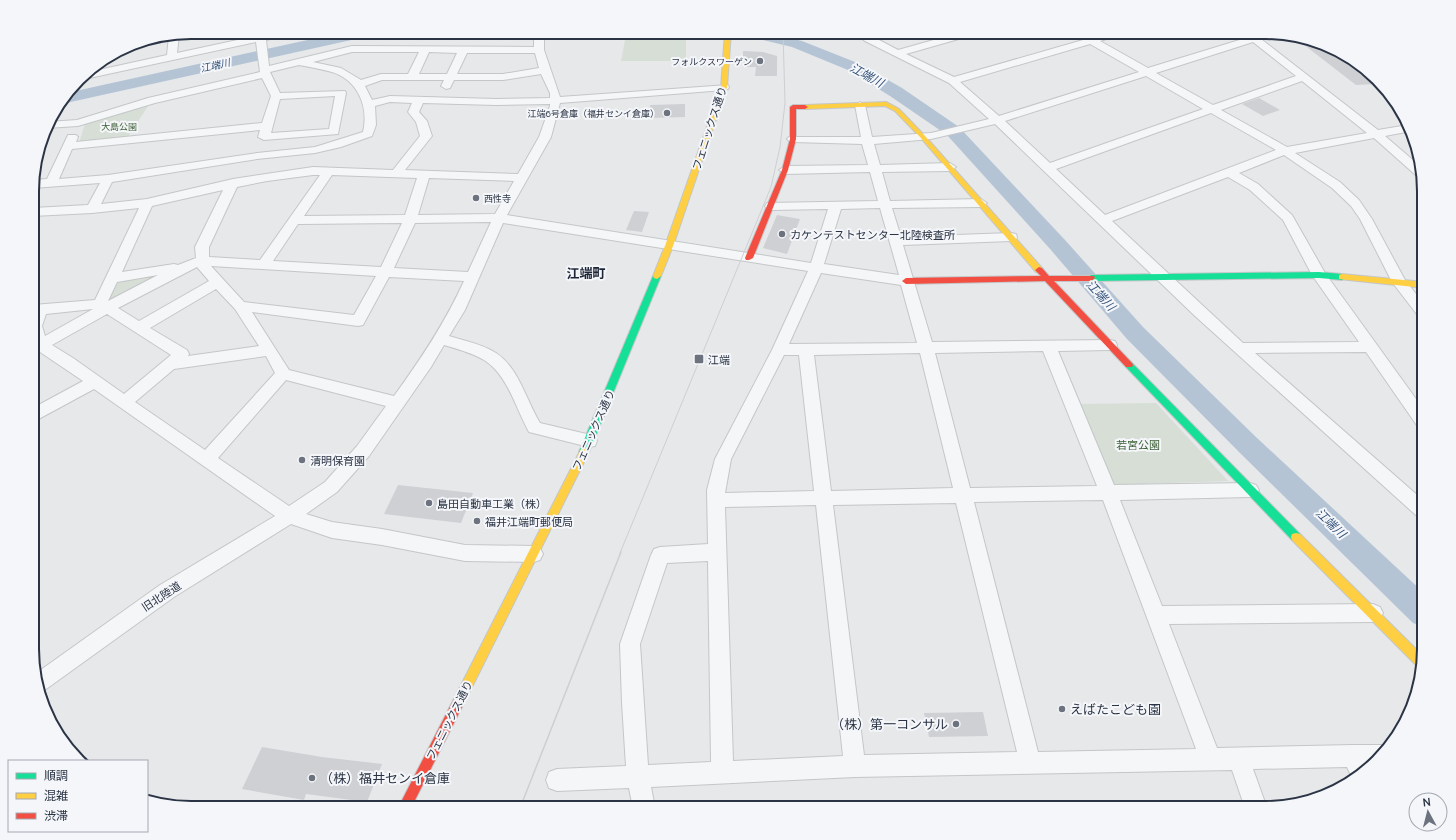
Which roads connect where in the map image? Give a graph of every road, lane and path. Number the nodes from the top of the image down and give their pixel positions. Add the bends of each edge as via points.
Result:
1 (253, 39) edge
2 (261, 39) edge
3 (539, 39) edge
4 (728, 39) edge
5 (868, 39) edge
6 (948, 39) edge
7 (1095, 39) edge
8 (1251, 39) edge
9 (1255, 39) edge
10 (174, 40) edge
11 (1092, 40) junction
12 (426, 49) junction
13 (463, 50) junction
14 (539, 50) junction
15 (899, 53) junction
16 (172, 58) junction
17 (299, 62) junction
18 (264, 70) junction
19 (545, 70) junction
20 (1147, 72) junction
21 (96, 73) edge
22 (412, 77) junction
23 (450, 77) junction
24 (1303, 77) junction
25 (953, 81) junction
26 (360, 84) junction
27 (724, 87) junction
28 (276, 96) junction
29 (419, 100) junction
30 (440, 100) junction
31 (555, 101) junction
32 (369, 104) junction
33 (860, 105) junction
34 (1211, 109) junction
35 (994, 121) junction
36 (78, 123) junction
37 (55, 124) edge
38 (1403, 129) edge
39 (266, 132) junction
40 (1377, 135) junction
41 (927, 136) junction
42 (793, 139) junction
43 (867, 141) junction
44 (68, 146) junction
45 (1285, 151) junction
46 (257, 156) junction
47 (950, 167) junction
48 (1047, 168) junction
49 (875, 169) junction
50 (1415, 169) edge
51 (785, 170) junction
52 (329, 171) junction
53 (1229, 172) junction
54 (397, 173) junction
55 (424, 174) junction
56 (522, 178) junction
57 (108, 179) junction
58 (250, 180) junction
59 (52, 181) junction
60 (39, 183) edge
61 (233, 183) junction
62 (147, 203) junction
63 (981, 203) junction
64 (885, 205) junction
65 (771, 206) junction
66 (836, 206) junction
67 (92, 209) junction
68 (39, 212) edge
69 (499, 218) junction
70 (410, 219) junction
71 (294, 220) junction
72 (1104, 220) junction
73 (1011, 237) junction
74 (895, 241) junction
75 (670, 246) junction
76 (749, 258) junction
77 (196, 263) junction
78 (263, 264) junction
79 (816, 268) junction
80 (385, 272) junction
81 (1319, 275) junction
82 (1161, 276) junction
83 (471, 277) junction
84 (112, 278) junction
85 (1047, 279) junction
86 (906, 281) junction
87 (217, 282) junction
88 (1399, 282) junction
89 (1417, 284) edge
90 (1417, 305) edge
91 (104, 306) junction
92 (240, 306) junction
93 (39, 310) edge
94 (139, 328) junction
95 (441, 339) junction
96 (1110, 345) junction
97 (39, 346) edge
98 (1048, 346) junction
99 (926, 347) junction
100 (1370, 347) junction
101 (39, 348) edge
102 (1239, 348) junction
103 (270, 350) junction
104 (779, 350) junction
105 (806, 350) junction
106 (171, 364) junction
107 (284, 374) junction
108 (95, 382) junction
109 (124, 403) junction
110 (398, 403) junction
111 (39, 413) edge
112 (1417, 413) edge
113 (589, 441) junction
114 (207, 459) junction
115 (1250, 490) junction
116 (1109, 493) junction
117 (964, 496) junction
118 (825, 499) junction
119 (716, 500) junction
120 (1417, 506) edge
121 (289, 516) junction
122 (718, 552) junction
123 (534, 554) junction
124 (1373, 613) junction
125 (1156, 615) junction
126 (1417, 658) edge
127 (42, 680) edge
128 (1211, 760) junction
129 (1238, 760) junction
130 (1030, 762) junction
131 (1357, 765) edge
132 (855, 766) junction
133 (722, 773) junction
134 (638, 778) junction
135 (557, 780) dead end
136 (408, 801) edge
137 (643, 801) edge
138 (1253, 801) edge

1 - 16 street
2 - 18 street
3 - 14 street
4 - 27 street, フェニックス通り
5 - 15 street
6 - 15 street
7 - 11 street
8 - 20 street
9 - 24 street
10 - 16 street
11 - 20 street
11 - 25 street
12 - 13 street
12 - 17 street via 352,49
12 - 22 street
13 - 14 street
13 - 23 street
14 - 19 street
15 - 25 street
16 - 21 street
17 - 18 street
17 - 26 street via 337,70
18 - 28 street
18 - 36 street
19 - 23 street via 503,78
19 - 31 street
20 - 34 street
20 - 35 street
22 - 23 street
22 - 26 street via 381,77
23 - 30 street
24 - 34 street
24 - 40 street
25 - 35 street
26 - 32 street
27 - 31 street
27 - 75 street, フェニックス通り
28 - 39 street
28 - 39 street via 341,93 334,132
29 - 30 street
29 - 32 street via 390,99
29 - 54 street via 413,112 421,121 426,136
30 - 31 street
31 - 56 street, 旧北陸道 via 545,136
32 - 46 street via 368,134 315,150
33 - 41 street via 886,104 897,110
33 - 42 street via 793,107
33 - 43 street
34 - 45 street
34 - 48 street
35 - 41 street
35 - 48 street
36 - 37 street
36 - 44 street
38 - 40 street
39 - 44 street
39 - 46 street
40 - 45 street
40 - 50 street
41 - 43 street
41 - 47 street
42 - 43 street
42 - 51 street
43 - 49 street
44 - 59 street
45 - 53 street
45 - 88 street via 1336,185 1355,203
46 - 57 street
46 - 58 street
47 - 49 street
47 - 63 street
48 - 72 street
49 - 51 street
49 - 64 street
51 - 65 street
52 - 54 street
52 - 58 street
52 - 71 street
53 - 72 street
53 - 81 street via 1254,187 1288,218
54 - 55 street
55 - 56 street
55 - 70 street
56 - 69 street, 旧北陸道
57 - 59 street
57 - 67 street
58 - 61 street
59 - 60 street
61 - 62 street
61 - 77 street
62 - 67 street
62 - 84 street
63 - 64 street
63 - 73 street
64 - 66 street
64 - 74 street
65 - 66 street
65 - 76 street
66 - 79 street
67 - 68 street
69 - 70 street
69 - 75 street
69 - 83 street, 旧北陸道
70 - 71 street
70 - 80 street
71 - 78 street
72 - 82 street
73 - 74 street
73 - 85 street
74 - 86 street
75 - 76 street
75 - 113 street, フェニックス通り
76 - 79 street
77 - 78 street
77 - 84 street
77 - 87 street via 203,266
77 - 91 street
78 - 80 street
79 - 86 street
79 - 104 street
80 - 83 street
80 - 92 street via 358,321
81 - 82 street
81 - 88 street
81 - 100 street
82 - 85 street
82 - 102 street
83 - 95 street, 旧北陸道 via 458,310
84 - 91 street
85 - 86 street
85 - 96 street
86 - 99 street
87 - 92 street
87 - 94 street
88 - 89 street
88 - 90 street
91 - 93 street
91 - 94 street
91 - 97 street
92 - 103 street
94 - 106 street via 182,354
95 - 110 street, 旧北陸道
95 - 113 street via 485,354 497,361 535,428
96 - 98 street
96 - 115 street
98 - 99 street
98 - 116 street
99 - 105 street
99 - 117 street
100 - 102 street
100 - 112 street
101 - 108 street
102 - 120 street
103 - 106 street
103 - 107 street
104 - 105 street
104 - 119 street via 723,459
105 - 118 street
106 - 109 street
107 - 110 street
107 - 114 street
108 - 109 street
108 - 111 street
109 - 114 street
110 - 121 street, 旧北陸道 via 363,451 331,487
113 - 123 street, フェニックス通り
114 - 121 street
115 - 116 street
115 - 124 street
116 - 117 street
116 - 125 street
117 - 118 street
117 - 130 street
118 - 119 street
118 - 132 street
119 - 122 street
121 - 123 street via 332,530 464,553
121 - 127 street, 旧北陸道 via 167,591
122 - 133 street
122 - 134 street via 660,555 630,644
123 - 136 street, フェニックス通り
124 - 125 street
124 - 126 street
125 - 128 street
128 - 129 street
128 - 130 street
129 - 131 street
129 - 138 street
130 - 132 street
132 - 133 street
133 - 134 street
134 - 135 street
134 - 137 street

